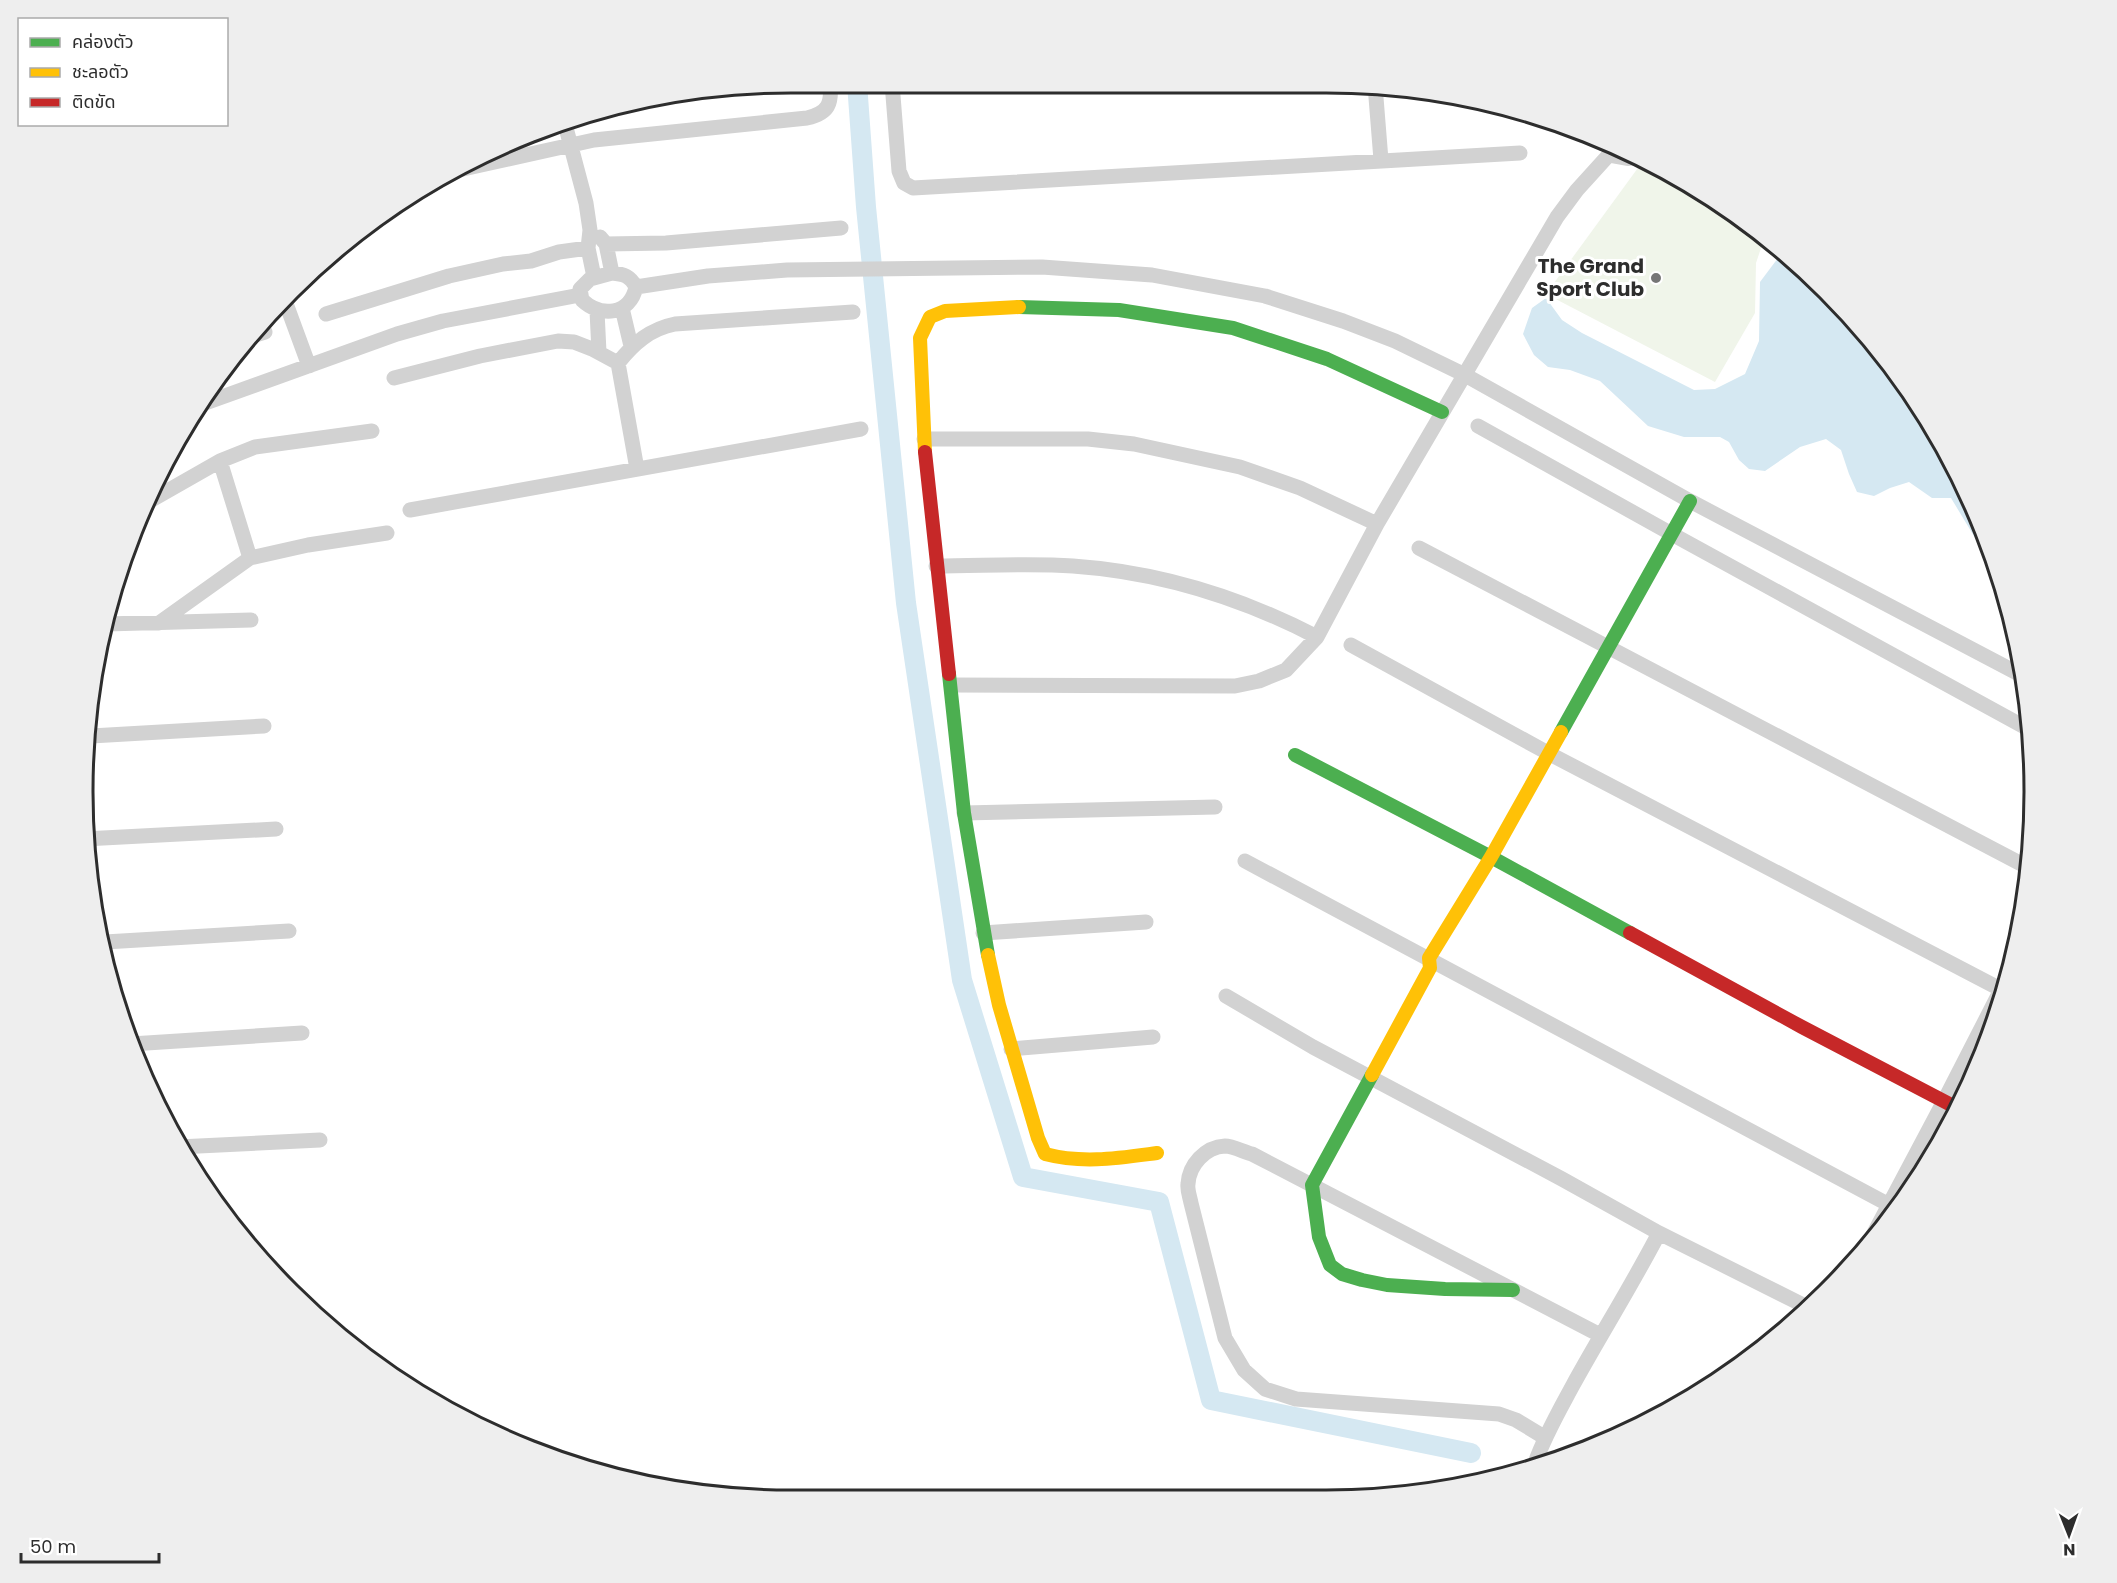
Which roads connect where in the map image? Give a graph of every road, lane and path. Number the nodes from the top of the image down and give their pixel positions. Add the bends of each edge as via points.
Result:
1 (832, 93) edge
2 (894, 93) edge
3 (1376, 95) edge
4 (567, 130) edge
5 (572, 145) junction
6 (1520, 153) dead end
7 (1610, 154) edge
8 (1381, 160) junction
9 (485, 164) edge
10 (841, 228) dead end
11 (590, 230) junction
12 (606, 244) junction
13 (588, 248) junction
14 (612, 273) junction
15 (594, 277) junction
16 (636, 287) junction
17 (580, 295) junction
18 (288, 308) edge
19 (622, 308) junction
20 (597, 311) junction
21 (853, 312) dead end
22 (327, 314) dead end
23 (632, 346) junction
24 (599, 352) junction
25 (618, 363) junction
26 (309, 366) junction
27 (1465, 375) junction
28 (394, 378) dead end
29 (214, 399) edge
30 (1442, 412) junction
31 (1478, 426) dead end
32 (861, 429) dead end
33 (372, 431) dead end
34 (924, 440) junction
35 (220, 461) junction
36 (638, 469) junction
37 (159, 496) edge
38 (1690, 501) junction
39 (410, 510) dead end
40 (1377, 524) junction
41 (387, 533) dead end
42 (1670, 533) junction
43 (1419, 548) dead end
44 (250, 558) junction
45 (936, 566) junction
46 (251, 620) dead end
47 (159, 623) junction
48 (114, 624) edge
49 (1317, 637) junction
50 (1351, 645) dead end
51 (1607, 648) junction
52 (2013, 671) edge
53 (951, 686) junction
54 (2021, 725) edge
55 (264, 726) dead end
56 (95, 736) edge
57 (1548, 753) junction
58 (1295, 755) dead end
59 (1215, 807) dead end
60 (964, 813) junction
61 (276, 829) dead end
62 (94, 838) edge
63 (1491, 857) junction
64 (1245, 861) dead end
65 (2020, 863) edge
66 (1146, 922) dead end
67 (289, 931) dead end
68 (983, 933) junction
69 (109, 942) edge
70 (1429, 958) junction
71 (1997, 983) edge
72 (1226, 996) dead end
73 (303, 1033) dead end
74 (1153, 1037) dead end
75 (140, 1043) edge
76 (1011, 1049) junction
77 (1371, 1078) junction
78 (1950, 1104) edge
79 (320, 1140) dead end
80 (190, 1146) edge
81 (1157, 1153) dead end
82 (1312, 1185) junction
83 (1889, 1204) edge
84 (1659, 1233) junction
85 (1513, 1290) junction
86 (1800, 1303) edge
87 (1600, 1335) junction
88 (1544, 1437) junction
89 (1537, 1457) edge

1 - 5 street via 830,104 817,116
2 - 8 street via 899,171 904,183 913,188
3 - 8 street
4 - 5 street
5 - 9 street
5 - 11 street
6 - 8 street
7 - 27 street via 1557,217
10 - 12 street via 666,243
11 - 12 street
11 - 13 street
12 - 14 street
13 - 15 street
13 - 22 street via 449,276
14 - 15 street
14 - 16 street via 624,274
15 - 17 street via 584,283
16 - 19 street via 630,303
16 - 27 street via 787,270 1042,267 1152,275 1254,294 1343,321
17 - 20 street
17 - 26 street via 442,321
18 - 26 street
19 - 20 street
19 - 23 street
20 - 24 street
21 - 23 street via 675,324 659,327
23 - 25 street
24 - 25 street
24 - 28 street via 574,342 558,341
25 - 36 street
26 - 29 street
27 - 30 street
27 - 38 street
30 - 34 street via 1327,360 1233,328 1119,310 945,311 930,317 920,338
30 - 40 street
31 - 42 street
32 - 36 street
33 - 35 street via 255,447
34 - 40 street via 1088,439 1134,444 1240,467 1300,488
34 - 45 street
35 - 37 street
35 - 44 street
36 - 39 street
38 - 42 street
38 - 52 street
40 - 49 street
41 - 44 street
42 - 51 street
42 - 54 street
43 - 51 street
44 - 47 street
45 - 49 street via 1074,566 1123,573 1228,598
45 - 53 street
46 - 47 street
47 - 48 street
49 - 53 street via 1286,670 1235,686
50 - 57 street
51 - 57 street
51 - 65 street
53 - 60 street
55 - 56 street
57 - 63 street
57 - 71 street
58 - 63 street
59 - 60 street
60 - 68 street
61 - 62 street
63 - 70 street
63 - 78 street
64 - 70 street
66 - 68 street
67 - 69 street
68 - 76 street
70 - 77 street via 1430,968
70 - 83 street
72 - 77 street
73 - 75 street
74 - 76 street
76 - 81 street via 1045,1155 1064,1161 1089,1161
77 - 82 street
77 - 84 street
79 - 80 street
82 - 85 street
82 - 85 street via 1323,1253 1331,1267 1349,1278 1374,1284
82 - 88 street via 1252,1154 1227,1146 1204,1154 1192,1167 1188,1185 1191,1203 1225,1338 1244,1370 1266,1389 1296,1399 1499,1414
84 - 86 street
84 - 87 street
85 - 87 street
87 - 88 street
88 - 89 street

